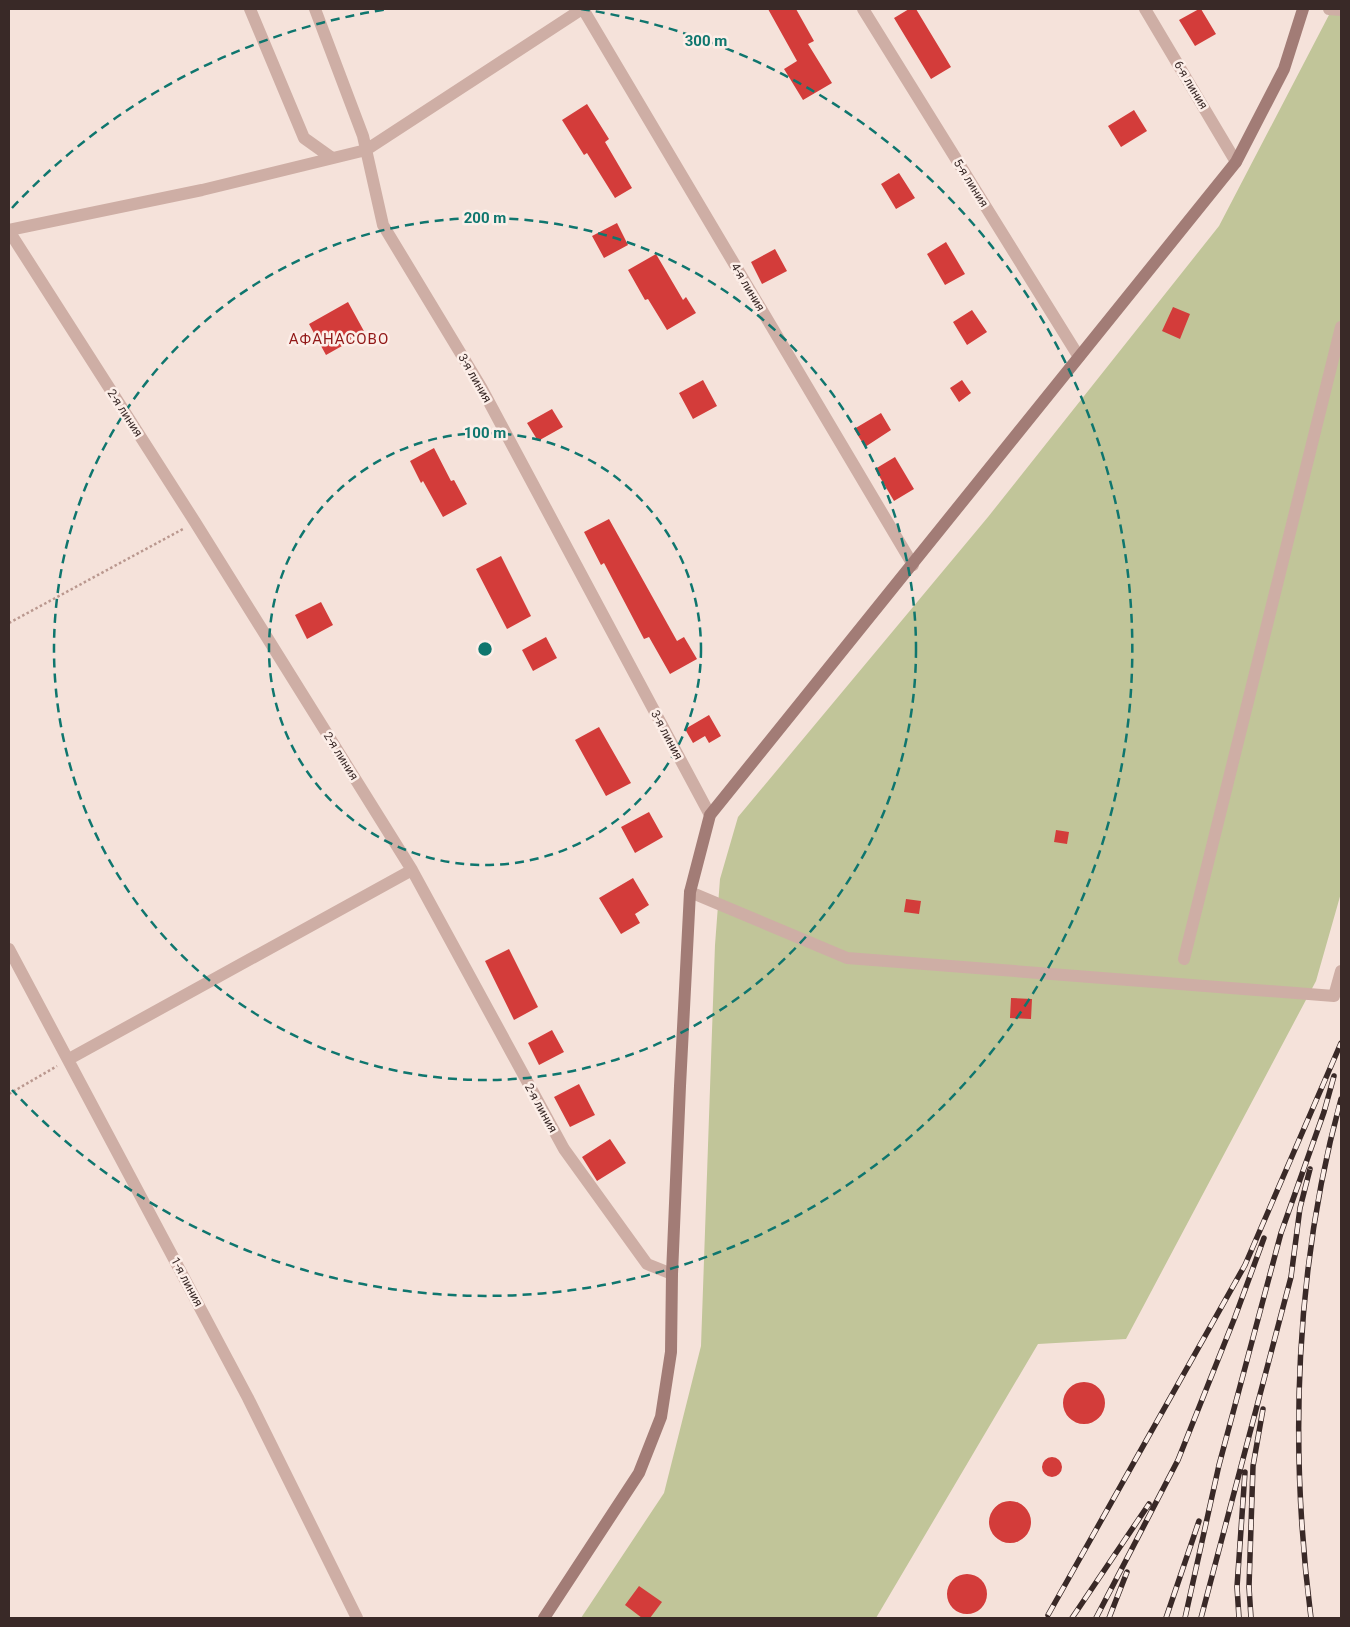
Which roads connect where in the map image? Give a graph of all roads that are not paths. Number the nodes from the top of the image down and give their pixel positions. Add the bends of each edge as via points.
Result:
1 (250, 9) edge
2 (315, 9) edge
3 (582, 9) edge
4 (863, 9) edge
5 (1145, 9) edge
6 (1303, 9) edge
7 (1329, 9) edge
8 (1341, 10) edge
9 (366, 150) junction
10 (332, 158) junction
11 (1236, 162) junction
12 (9, 231) edge
13 (1341, 327) edge
14 (1079, 357) junction
15 (913, 565) junction
16 (710, 815) junction
17 (412, 870) junction
18 (690, 892) junction
19 (9, 949) edge
20 (1184, 959) dead end
21 (1341, 971) edge
22 (69, 1059) junction
23 (672, 1274) junction
24 (357, 1618) edge
25 (544, 1618) edge

1 - 10 street via 304,138
2 - 9 street, 3-я линия
3 - 9 street
3 - 15 street, 4-я линия
4 - 14 street, 5-я линия
5 - 11 street, 6-я линия
6 - 11 street via 1284,69
7 - 8 street
9 - 10 street
9 - 16 street, 3-я линия via 383,225 481,386
10 - 12 street via 202,190
11 - 14 street
12 - 17 street, 2-я линия
13 - 20 street
14 - 15 street
15 - 16 street
16 - 18 street
17 - 22 street
17 - 23 street, 2-я линия via 564,1149 647,1264
18 - 21 street via 847,958 1334,996
18 - 23 street
19 - 22 street, 1-я линия
22 - 24 street, 1-я линия via 248,1398
23 - 25 street via 672,1352 661,1417 639,1473

